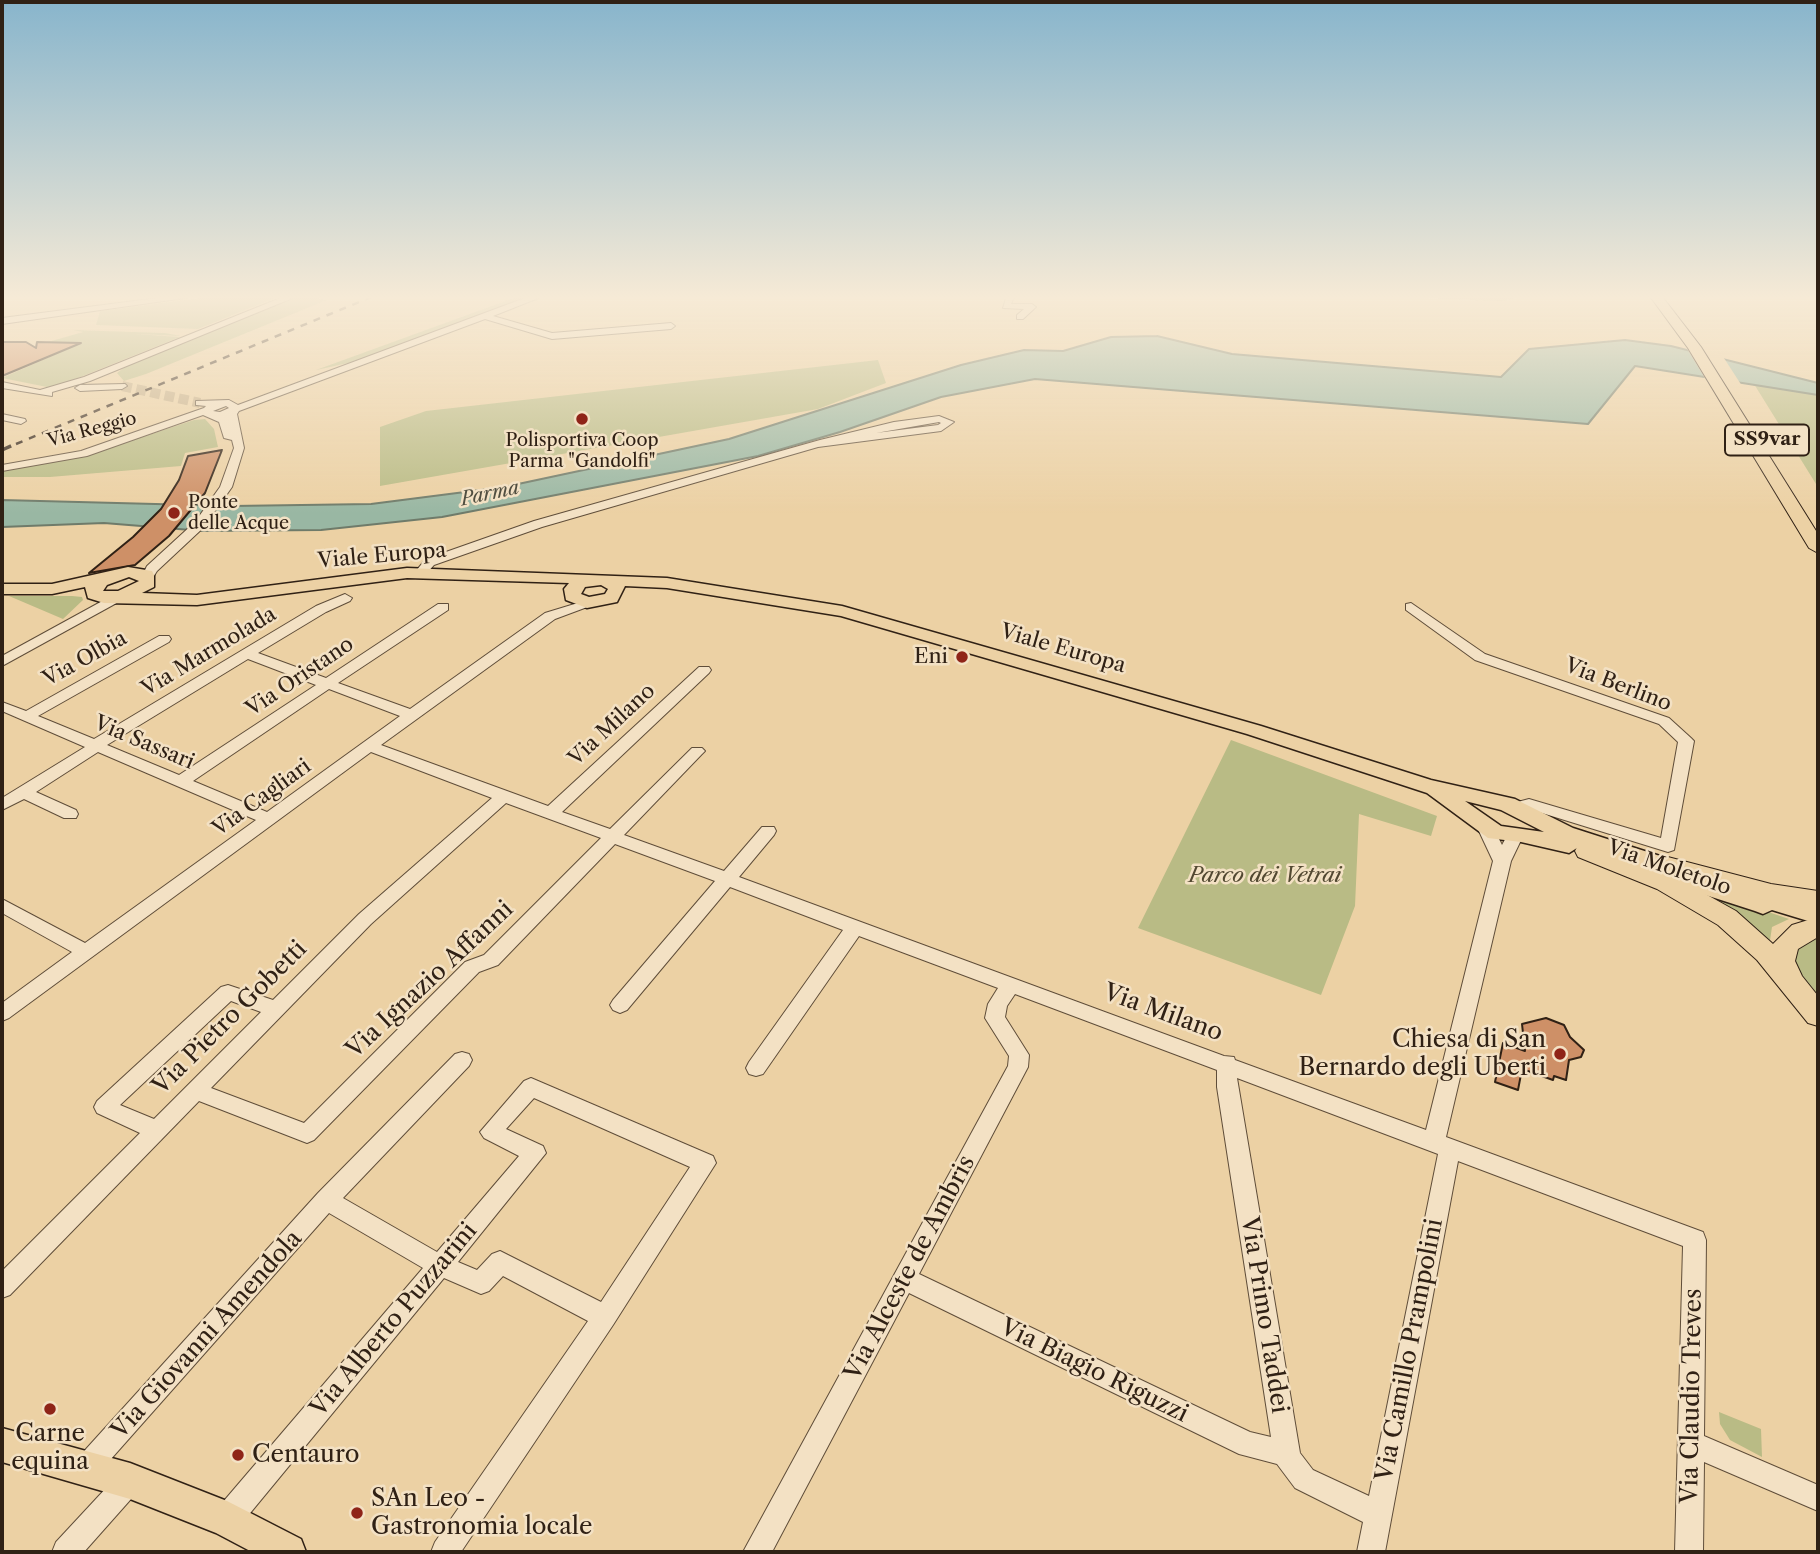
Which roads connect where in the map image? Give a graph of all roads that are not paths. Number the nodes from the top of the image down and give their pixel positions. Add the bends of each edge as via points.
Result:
1 (117, 368) tunnel mouth
2 (119, 368) edge
3 (347, 368) edge
4 (1708, 368) edge
5 (1720, 368) edge
6 (91, 382) junction
7 (2, 385) edge
8 (228, 405) junction
9 (208, 412) junction
10 (2, 416) edge
11 (21, 421) dead end
12 (818, 444) junction
13 (232, 459) junction
14 (2, 468) edge
15 (1797, 501) junction
16 (1818, 521) edge
17 (1818, 548) edge
18 (421, 572) junction
19 (148, 573) junction
20 (117, 574) junction
21 (548, 578) junction
22 (602, 579) junction
23 (680, 587) junction
24 (2, 589) edge
25 (52, 589) junction
26 (572, 594) junction
27 (96, 595) junction
28 (220, 596) junction
29 (117, 597) junction
30 (345, 598) dead end
31 (599, 601) junction
32 (443, 607) dead end
33 (1412, 607) dead end
34 (80, 616) junction
35 (547, 618) junction
36 (164, 639) dead end
37 (247, 654) junction
38 (2, 662) edge
39 (704, 670) dead end
40 (327, 684) junction
41 (2, 706) edge
42 (412, 715) junction
43 (27, 716) junction
44 (97, 746) junction
45 (370, 746) junction
46 (696, 751) dead end
47 (181, 781) junction
48 (1427, 786) junction
49 (23, 792) junction
50 (504, 796) junction
51 (1490, 801) junction
52 (2, 805) edge
53 (551, 813) junction
54 (70, 814) dead end
55 (269, 819) junction
56 (1519, 823) junction
57 (1481, 825) junction
58 (768, 831) dead end
59 (612, 836) junction
60 (1587, 851) junction
61 (1502, 861) junction
62 (1664, 864) junction
63 (727, 879) junction
64 (1818, 900) edge
65 (2, 905) edge
66 (1818, 915) edge
67 (1818, 926) edge
68 (855, 927) junction
69 (86, 952) junction
70 (1011, 985) junction
71 (1796, 988) junction
72 (620, 1005) dead end
73 (275, 1009) junction
74 (2, 1013) edge
75 (1818, 1015) edge
76 (462, 1060) dead end
77 (1227, 1063) junction
78 (756, 1068) dead end
79 (195, 1091) junction
80 (156, 1130) junction
81 (1442, 1144) junction
82 (326, 1200) junction
83 (1695, 1240) joint
84 (439, 1265) junction
85 (905, 1279) junction
86 (2, 1287) edge
87 (605, 1317) junction
88 (1691, 1443) junction
89 (2, 1445) edge
90 (1287, 1453) junction
91 (86, 1468) junction
92 (130, 1482) junction
93 (1818, 1499) edge
94 (1379, 1515) junction
95 (227, 1519) junction
96 (66, 1552) edge
97 (288, 1552) edge
98 (445, 1552) edge
99 (757, 1552) edge
100 (1371, 1552) edge
101 (1689, 1552) edge

1 - 6 street
2 - 6 street via 110,377 122,386
3 - 8 street, Via Reggio via 266,397
4 - 15 highway, SS9var
5 - 15 highway, SS9var
6 - 7 street via 55,393
8 - 9 street, Via Reggio
8 - 13 street via 239,437
9 - 13 street via 226,424
9 - 14 street, Via Reggio via 83,454
10 - 11 street
12 - 12 street via 941,428 949,422 939,419 894,425
12 - 18 street via 542,523 430,562
13 - 19 street via 196,517
15 - 16 highway
15 - 17 highway
18 - 21 main road, Viale Europa
18 - 28 main road, Viale Europa
19 - 20 main road
19 - 28 main road, Viale Europa via 149,591
19 - 29 main road via 136,592
20 - 25 main road
20 - 27 main road via 94,587
21 - 22 main road, Viale Europa
21 - 26 main road via 568,586
22 - 23 main road, Viale Europa
22 - 26 main road via 580,583
22 - 31 main road via 618,588 616,594
23 - 31 main road, Viale Europa via 637,590
23 - 48 main road, Viale Europa via 822,607 910,629 1243,726
24 - 25 main road
25 - 27 main road
26 - 31 main road via 578,601
26 - 35 street, Via Cagliari
27 - 29 main road, Viale Europa
27 - 34 street
28 - 29 main road, Viale Europa via 172,601
29 - 34 street
30 - 37 street, Via Marmolada
31 - 35 street, Via Cagliari
32 - 40 street, Via Oristano
33 - 56 street, Via Berlino via 1480,657 1664,721 1686,741 1668,846 1529,804
34 - 38 street
35 - 42 street, Via Cagliari
36 - 43 street, Via Olbia
37 - 40 street
37 - 44 street, Via Marmolada
39 - 53 street, Via Milano
40 - 42 street
40 - 47 street, Via Oristano
41 - 43 street, Via Sassari
42 - 45 street, Via Cagliari
43 - 44 street, Via Sassari
44 - 47 street, Via Sassari
44 - 49 street, Via Marmolada
45 - 50 street, Via Milano
45 - 55 street, Via Cagliari
46 - 59 street
47 - 55 street, Via Sassari
48 - 51 main road, Via Moletolo
48 - 57 main road, Via Moletolo
49 - 52 street, Via Marmolada
49 - 54 street
50 - 53 street, Via Milano
50 - 73 street, Via Pietro Gobetti via 365,919
51 - 56 main road, Via Moletolo
51 - 57 main road via 1476,806 1474,814
53 - 59 street, Via Milano
55 - 69 street, Via Cagliari
56 - 57 main road, Via Moletolo
56 - 60 main road, Via Moletolo
56 - 61 street
56 - 62 main road, Via Moletolo
57 - 61 street
58 - 63 street
59 - 63 street, Via Milano
59 - 79 street, Via Ignazio Affanni via 491,960 472,967 307,1134
60 - 67 main road, Via Moletolo
60 - 71 highway via 1709,906 1751,937
61 - 81 street, Via Camillo Prampolini
62 - 64 highway via 1771,893
62 - 66 main road, Via Moletolo
63 - 68 street, Via Milano
63 - 72 street
65 - 69 street
67 - 71 highway via 1797,934 1784,949 1783,966
68 - 70 street, Via Milano
68 - 78 street
69 - 74 street, Via Cagliari
70 - 77 street, Via Milano
70 - 85 street, Via Alceste de Ambris via 995,1018 1019,1055 1018,1067
71 - 75 highway
73 - 79 street, Via Pietro Gobetti
73 - 80 street via 228,992 104,1107
76 - 82 street, Via Giovanni Amendola
77 - 81 street, Via Milano
77 - 90 street, Via Primo Taddei via 1227,1087
79 - 80 street, Via Pietro Gobetti
80 - 86 street, Via Pietro Gobetti
81 - 83 street, Via Milano
81 - 94 street, Via Camillo Prampolini
82 - 84 street
82 - 91 street, Via Giovanni Amendola
83 - 88 street, Via Claudio Treves
84 - 87 street via 481,1283 500,1262
84 - 87 street, Via Alberto Puzzarini via 535,1153 491,1132 531,1087 705,1163
84 - 95 street, Via Alberto Puzzarini
85 - 90 street, Via Biagio Riguzzi via 1248,1445
85 - 99 street, Via Alceste de Ambris
87 - 98 street
88 - 93 street
88 - 101 street, Via Claudio Treves
89 - 91 main road
90 - 94 street, Via Primo Taddei via 1304,1479
91 - 92 main road
92 - 95 main road
92 - 96 street
94 - 100 street, Via Camillo Prampolini
95 - 97 main road

